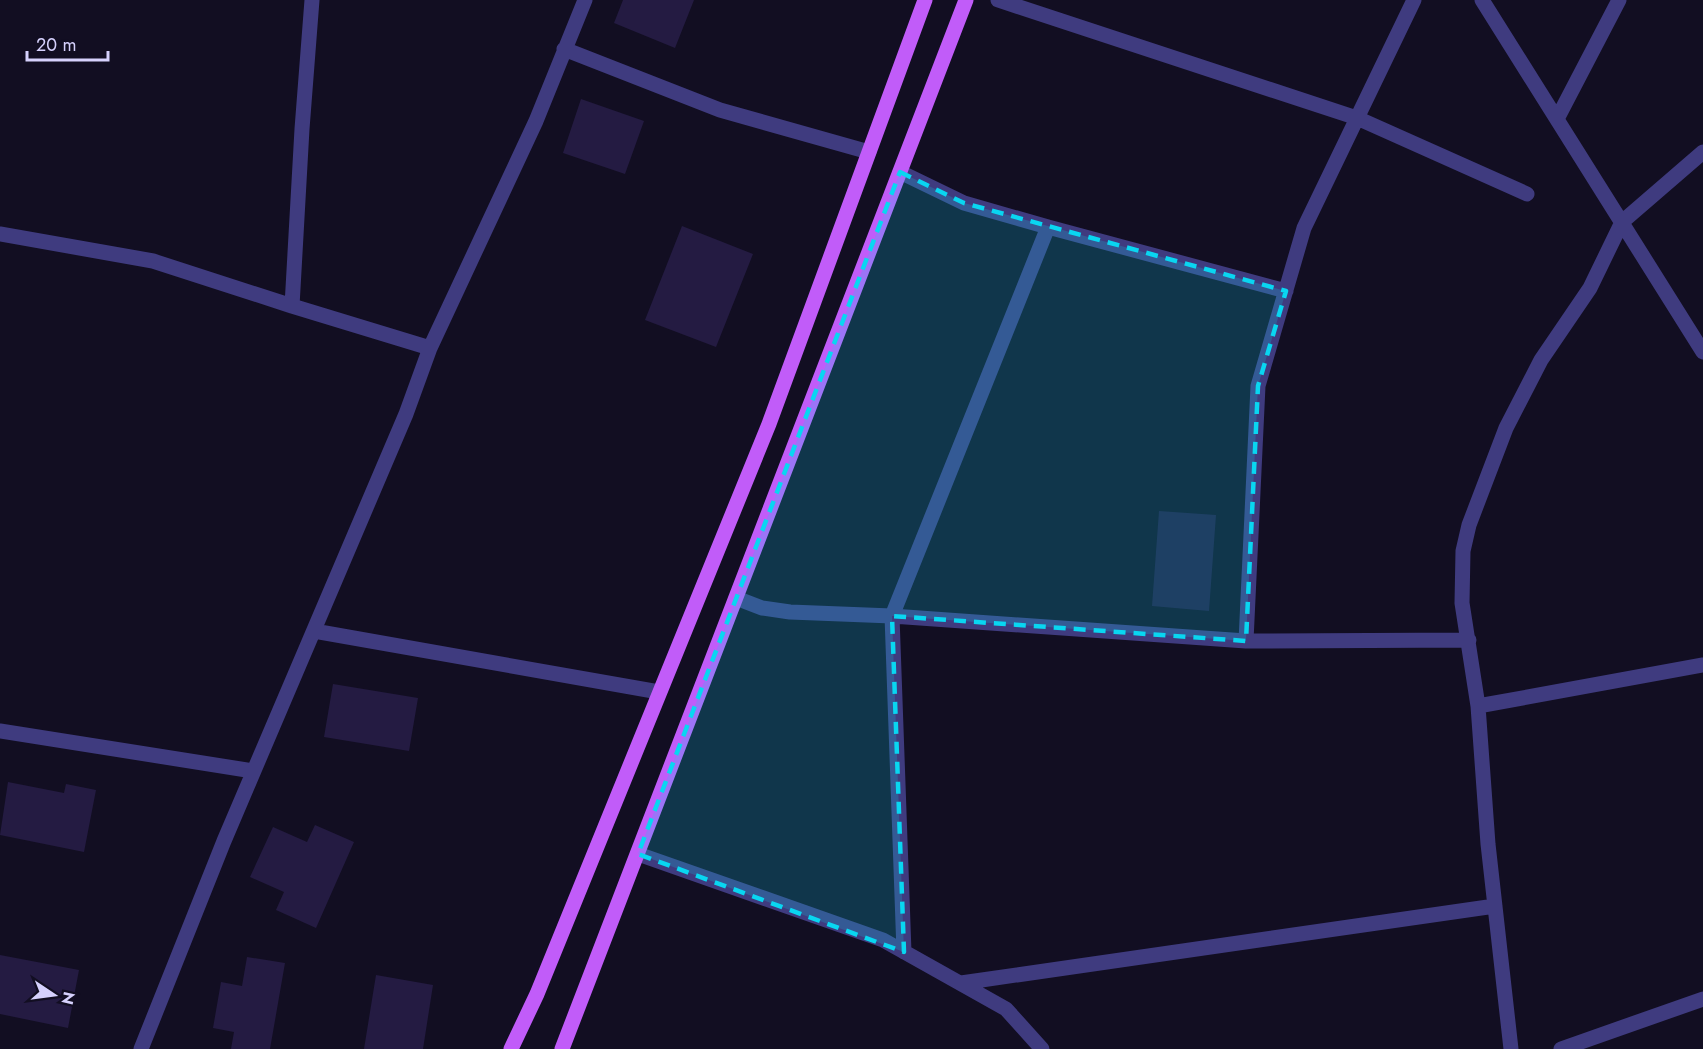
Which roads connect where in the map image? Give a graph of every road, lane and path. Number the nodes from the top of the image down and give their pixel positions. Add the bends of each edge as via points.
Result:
1 (312, 0) edge
2 (585, 0) edge
3 (925, 0) edge
4 (966, 0) edge
5 (998, 0) edge
6 (1414, 0) edge
7 (1482, 0) edge
8 (1619, 0) edge
9 (564, 49) junction
10 (1357, 117) junction
11 (1557, 119) junction
12 (869, 152) junction
13 (1703, 152) edge
14 (900, 172) junction
15 (1527, 194) dead end
16 (1622, 222) junction
17 (1048, 227) junction
18 (0, 234) edge
19 (1286, 291) junction
20 (292, 306) junction
21 (430, 348) junction
22 (1703, 352) edge
23 (736, 598) junction
24 (892, 616) junction
25 (314, 631) junction
26 (1469, 640) junction
27 (1246, 641) junction
28 (1703, 665) edge
29 (659, 692) junction
30 (1478, 706) junction
31 (0, 731) edge
32 (253, 771) junction
33 (638, 854) junction
34 (1495, 906) junction
35 (904, 952) junction
36 (961, 983) junction
37 (1703, 999) edge
38 (141, 1049) edge
39 (511, 1049) edge
40 (562, 1049) edge
41 (1042, 1049) edge
42 (1511, 1049) edge
43 (1561, 1049) edge

1 - 20 street
2 - 9 street
3 - 12 main road
4 - 14 main road
5 - 10 street
6 - 10 street
7 - 11 street
8 - 11 street
9 - 12 street via 720,110
9 - 21 street via 536,121
10 - 15 street
10 - 19 street via 1304,228
11 - 16 street
12 - 29 main road via 769,424
13 - 16 street
14 - 17 street via 964,203
14 - 23 main road
16 - 22 street
16 - 26 street via 1590,288 1541,360 1506,428 1469,525 1463,551 1462,603
17 - 19 street
17 - 24 street
18 - 20 street via 153,261
19 - 27 street via 1258,386
20 - 21 street
21 - 25 street
23 - 24 street via 762,608 790,612
23 - 33 main road
24 - 27 street
24 - 35 street
25 - 29 street
25 - 32 street
26 - 27 street
26 - 30 street
28 - 30 street
29 - 39 main road
30 - 34 street
31 - 32 street
32 - 38 street
33 - 35 street via 883,940
33 - 40 main road
34 - 36 street
34 - 42 street
35 - 36 street
36 - 41 street via 1006,1009
37 - 43 street

